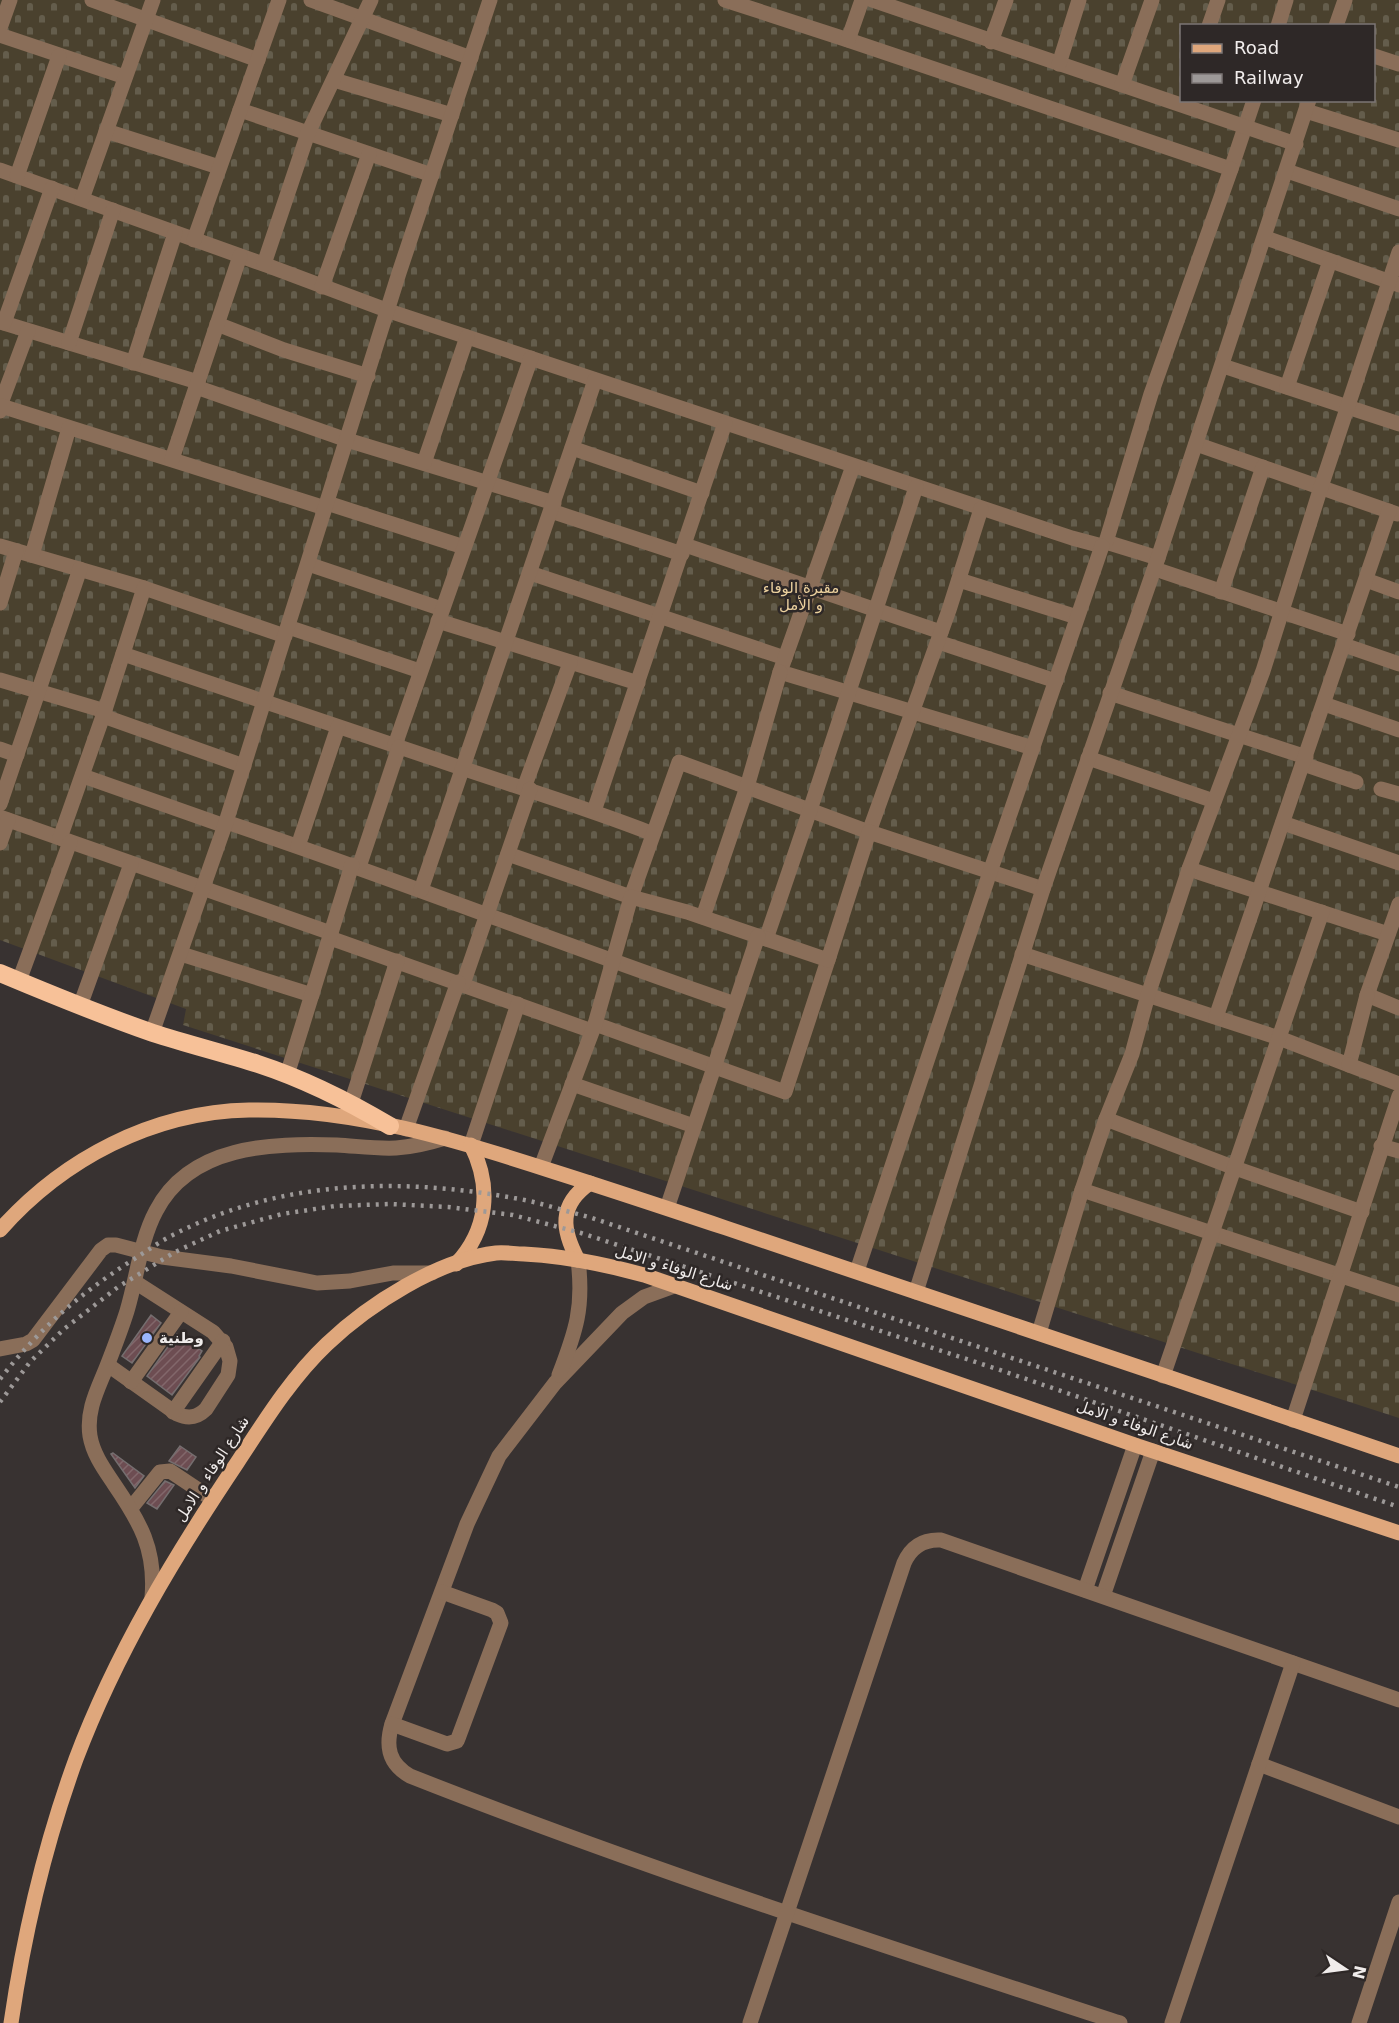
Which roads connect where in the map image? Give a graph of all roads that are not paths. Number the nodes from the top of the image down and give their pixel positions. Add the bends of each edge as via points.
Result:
1 (10, 0) edge
2 (92, 0) edge
3 (153, 0) edge
4 (279, 0) edge
5 (311, 0) edge
6 (371, 0) edge
7 (490, 0) edge
8 (725, 0) edge
9 (862, 0) edge
10 (872, 0) edge
11 (1006, 0) edge
12 (1079, 0) edge
13 (1152, 0) edge
14 (1218, 0) edge
15 (1345, 0) edge
16 (1283, 1) edge
17 (364, 19) junction
18 (146, 20) junction
19 (1210, 24) edge
20 (1278, 24) edge
21 (1337, 24) edge
22 (0, 28) edge
23 (0, 35) edge
24 (848, 40) junction
25 (991, 42) junction
26 (60, 56) junction
27 (1375, 56) edge
28 (471, 58) junction
29 (258, 60) junction
30 (1399, 63) edge
31 (1059, 64) junction
32 (125, 77) junction
33 (334, 80) junction
34 (1122, 86) junction
35 (1253, 102) edge
36 (1183, 103) edge
37 (1308, 106) edge
38 (240, 110) junction
39 (452, 115) junction
40 (1246, 128) junction
41 (106, 131) junction
42 (308, 133) junction
43 (1399, 140) edge
44 (1296, 144) junction
45 (369, 153) junction
46 (219, 167) junction
47 (0, 170) edge
48 (1231, 170) junction
49 (1287, 171) junction
50 (432, 175) junction
51 (17, 176) junction
52 (52, 188) junction
53 (82, 199) junction
54 (1399, 209) edge
55 (113, 210) junction
56 (174, 233) junction
57 (1266, 238) junction
58 (194, 240) junction
59 (1399, 252) edge
60 (240, 256) junction
61 (1330, 261) junction
62 (264, 264) junction
63 (1394, 284) edge
64 (322, 287) junction
65 (389, 311) junction
66 (2, 323) edge
67 (217, 324) junction
68 (28, 331) junction
69 (467, 337) junction
70 (69, 343) junction
71 (531, 358) junction
72 (133, 363) junction
73 (1222, 366) junction
74 (368, 376) junction
75 (595, 380) junction
76 (197, 385) junction
77 (1287, 387) junction
78 (0, 408) edge
79 (1347, 408) junction
80 (725, 423) junction
81 (1399, 424) edge
82 (69, 428) junction
83 (347, 440) junction
84 (1196, 444) junction
85 (572, 448) junction
86 (172, 459) junction
87 (424, 463) junction
88 (853, 466) junction
89 (1263, 467) junction
90 (487, 482) junction
91 (916, 487) junction
92 (1321, 487) junction
93 (702, 493) junction
94 (326, 505) junction
95 (552, 507) junction
96 (981, 509) junction
97 (1394, 513) edge
98 (1104, 544) junction
99 (0, 546) edge
100 (464, 547) junction
101 (683, 550) junction
102 (16, 551) junction
103 (32, 555) junction
104 (308, 564) junction
105 (1156, 564) junction
106 (80, 569) junction
107 (530, 573) junction
108 (959, 580) junction
109 (1366, 580) junction
110 (144, 588) junction
111 (809, 589) junction
112 (1221, 592) junction
113 (1399, 592) edge
114 (0, 603) edge
115 (875, 610) junction
116 (1282, 610) junction
117 (440, 615) junction
118 (661, 617) junction
119 (1077, 617) junction
120 (287, 631) junction
121 (939, 637) junction
122 (1346, 639) junction
123 (506, 643) junction
124 (123, 654) junction
125 (570, 663) junction
126 (1399, 664) edge
127 (783, 665) junction
128 (420, 671) junction
129 (0, 681) edge
130 (1056, 681) junction
131 (638, 683) junction
132 (39, 691) junction
133 (849, 692) junction
134 (1110, 693) junction
135 (264, 702) junction
136 (1324, 704) junction
137 (912, 711) junction
138 (104, 713) junction
139 (338, 727) junction
140 (1399, 730) edge
141 (1240, 735) junction
142 (397, 746) junction
143 (1033, 748) junction
144 (0, 749) edge
145 (17, 755) junction
146 (1088, 758) junction
147 (1305, 761) junction
148 (244, 766) junction
149 (464, 768) junction
150 (82, 776) junction
151 (1356, 782) dead end
152 (747, 786) junction
153 (527, 789) junction
154 (1381, 789) dead end
155 (1399, 794) edge
156 (1214, 801) junction
157 (0, 804) edge
158 (810, 810) junction
159 (594, 811) junction
160 (4, 819) edge
161 (1283, 823) junction
162 (225, 824) junction
163 (869, 832) junction
164 (652, 834) junction
165 (65, 840) junction
166 (0, 843) edge
167 (298, 846) junction
168 (508, 854) junction
169 (1399, 863) edge
170 (131, 864) junction
171 (356, 866) junction
172 (1189, 869) junction
173 (990, 872) junction
174 (203, 889) junction
175 (1043, 889) junction
176 (420, 890) junction
177 (1259, 891) junction
178 (631, 897) junction
179 (1399, 904) edge
180 (1322, 912) junction
181 (487, 915) junction
182 (703, 917) junction
183 (1388, 934) junction
184 (330, 935) junction
185 (762, 938) junction
186 (181, 954) junction
187 (1022, 954) junction
188 (828, 960) junction
189 (397, 961) junction
190 (612, 962) junction
191 (0, 973) edge
192 (19, 981) junction
193 (460, 983) junction
194 (312, 995) junction
195 (1148, 995) junction
196 (1367, 995) junction
197 (518, 1004) junction
198 (735, 1004) junction
199 (80, 1006) junction
200 (1399, 1008) edge
201 (1216, 1017) junction
202 (594, 1027) junction
203 (152, 1033) junction
204 (1279, 1038) junction
205 (1349, 1065) junction
206 (714, 1067) junction
207 (287, 1075) junction
208 (572, 1084) junction
209 (1399, 1084) edge
210 (1399, 1096) edge
211 (351, 1103) junction
212 (1106, 1119) junction
213 (694, 1126) junction
214 (398, 1127) junction
215 (445, 1138) junction
216 (471, 1145) junction
217 (1381, 1146) junction
218 (1399, 1151) edge
219 (541, 1167) junction
220 (1235, 1168) junction
221 (590, 1183) junction
222 (1082, 1190) junction
223 (667, 1208) junction
224 (1362, 1212) junction
225 (0, 1230) edge
226 (1212, 1234) junction
227 (142, 1253) junction
228 (578, 1260) junction
229 (456, 1264) junction
230 (857, 1272) junction
231 (432, 1274) junction
232 (1341, 1275) junction
233 (135, 1282) junction
234 (677, 1285) junction
235 (916, 1292) junction
236 (1399, 1295) edge
237 (182, 1312) junction
238 (1040, 1333) junction
239 (223, 1341) junction
240 (0, 1349) edge
241 (108, 1365) junction
242 (1163, 1376) junction
243 (131, 1382) junction
244 (555, 1383) junction
245 (173, 1412) junction
246 (1293, 1420) junction
247 (1135, 1445) junction
248 (1153, 1451) junction
249 (1399, 1456) edge
250 (212, 1499) junction
251 (131, 1508) junction
252 (1399, 1533) edge
253 (1085, 1590) junction
254 (442, 1592) junction
255 (1103, 1596) junction
256 (152, 1597) junction
257 (1293, 1663) junction
258 (1399, 1700) edge
259 (392, 1724) junction
260 (1259, 1764) junction
261 (1399, 1817) edge
262 (1399, 1902) edge
263 (787, 1913) junction
264 (11, 2023) edge
265 (750, 2023) edge
266 (1120, 2023) edge
267 (1172, 2023) edge
268 (1359, 2023) edge

1 - 22 lane
2 - 18 lane
3 - 18 lane
4 - 29 lane
5 - 17 lane
6 - 17 lane
7 - 28 lane
8 - 24 lane
9 - 24 lane
10 - 25 lane
11 - 25 lane
12 - 31 lane
13 - 34 lane
14 - 19 lane
15 - 21 lane
16 - 20 lane
17 - 28 lane
17 - 33 lane
18 - 29 lane
18 - 32 lane
23 - 26 lane
24 - 48 lane
25 - 31 lane
26 - 32 lane
26 - 51 lane
27 - 30 lane
28 - 39 lane
29 - 38 lane
31 - 34 lane
32 - 41 lane
33 - 39 lane
33 - 42 lane
34 - 36 lane
35 - 40 lane
36 - 40 lane
37 - 43 lane
37 - 44 lane
38 - 42 lane
38 - 46 lane
39 - 50 lane
40 - 44 lane
40 - 48 lane
41 - 46 lane
41 - 53 lane
42 - 45 lane
42 - 62 lane
44 - 49 lane
45 - 50 lane
45 - 64 lane
46 - 58 lane
47 - 51 lane
48 - 98 lane via 1151,394
49 - 54 lane
49 - 57 lane
50 - 65 lane
51 - 52 lane
52 - 53 lane
52 - 66 lane
53 - 55 lane
55 - 56 lane
55 - 70 lane
56 - 58 lane
56 - 72 lane
57 - 61 lane
57 - 73 lane
58 - 60 lane
59 - 63 lane
60 - 62 lane
60 - 67 lane
61 - 63 lane
61 - 77 lane
62 - 64 lane
63 - 79 lane
64 - 65 lane
65 - 69 lane
65 - 74 lane
66 - 68 lane
67 - 74 lane
67 - 76 lane
68 - 70 lane
68 - 78 lane
69 - 71 lane
69 - 87 lane
70 - 72 lane
71 - 75 lane
71 - 90 lane
72 - 76 lane
73 - 77 lane
73 - 84 lane
74 - 83 lane
75 - 80 lane
75 - 85 lane
76 - 83 lane
76 - 86 lane
77 - 79 lane
78 - 82 lane
79 - 81 lane
79 - 92 lane
80 - 88 lane
80 - 93 lane
82 - 86 lane
82 - 103 lane
83 - 87 lane
83 - 94 lane
84 - 89 lane
84 - 105 lane
85 - 93 lane
85 - 95 lane
86 - 94 lane
87 - 90 lane
88 - 91 lane
88 - 111 lane
89 - 92 lane
89 - 112 lane
90 - 95 lane
90 - 100 lane
91 - 96 lane
91 - 115 lane
92 - 97 lane
92 - 116 lane
93 - 101 lane
94 - 100 lane
94 - 104 lane
95 - 101 lane
95 - 107 lane
96 - 98 lane
96 - 108 lane
97 - 109 lane
98 - 105 lane
98 - 119 lane
99 - 102 lane
100 - 117 lane
101 - 111 lane
101 - 118 lane
102 - 103 lane
102 - 114 lane
103 - 106 lane
104 - 117 lane
104 - 120 lane
105 - 112 lane
105 - 134 lane
106 - 110 lane
106 - 132 lane
107 - 118 lane
107 - 123 lane
108 - 119 lane
108 - 121 lane
109 - 113 lane
109 - 122 lane
110 - 120 lane
110 - 124 lane
111 - 115 lane
111 - 127 lane
112 - 116 lane
115 - 121 lane
115 - 133 lane
116 - 122 lane
116 - 141 lane
117 - 123 lane
117 - 128 lane
118 - 127 lane
118 - 131 lane
119 - 130 lane
120 - 128 lane
120 - 135 lane
121 - 130 lane
121 - 137 lane
122 - 126 lane
122 - 136 lane
123 - 125 lane
123 - 149 lane
124 - 135 lane
124 - 138 lane
125 - 131 lane
125 - 153 lane
127 - 133 lane
127 - 152 lane
128 - 142 lane
129 - 132 lane
130 - 143 lane
131 - 159 lane
132 - 138 lane
132 - 145 lane
133 - 137 lane
133 - 158 lane
134 - 141 lane
134 - 146 lane
135 - 139 lane
135 - 148 lane
136 - 140 lane
136 - 147 lane
137 - 143 lane
137 - 163 lane
138 - 148 lane
138 - 150 lane
139 - 142 lane
139 - 167 lane
141 - 147 lane
141 - 156 lane
142 - 149 lane
142 - 171 lane
143 - 173 lane
144 - 145 lane
145 - 157 lane
146 - 156 lane
146 - 175 lane
147 - 151 lane
147 - 161 lane
148 - 162 lane
149 - 153 lane
149 - 176 lane
150 - 162 lane
150 - 165 lane
152 - 158 lane
152 - 164 lane via 679,762
152 - 182 lane
153 - 159 lane
153 - 168 lane
154 - 155 lane
156 - 172 lane
158 - 163 lane
158 - 185 lane
159 - 164 lane
160 - 165 lane
160 - 166 lane
161 - 169 lane
161 - 177 lane
162 - 167 lane
162 - 174 lane
163 - 173 lane
163 - 188 lane
164 - 178 lane
165 - 170 lane
165 - 192 lane
167 - 171 lane
168 - 178 lane
168 - 181 lane
170 - 174 lane
170 - 199 lane
171 - 176 lane
171 - 184 lane
172 - 177 lane
172 - 195 lane
173 - 175 lane
173 - 230 lane
174 - 184 lane
174 - 186 lane
175 - 187 lane
176 - 181 lane
177 - 180 lane
177 - 201 lane
178 - 182 lane
178 - 190 lane
179 - 183 lane
180 - 183 lane
180 - 204 lane
181 - 190 lane
181 - 193 lane
182 - 185 lane
183 - 196 lane
184 - 189 lane
184 - 194 lane
185 - 188 lane
185 - 198 lane
186 - 194 lane
186 - 203 lane
187 - 195 lane
187 - 235 lane
188 - 206 lane via 785,1092
189 - 193 lane
189 - 211 lane
190 - 198 lane
190 - 202 lane
191 - 192 highway
192 - 199 highway
193 - 197 lane
193 - 214 lane
194 - 207 lane
195 - 201 lane
195 - 212 lane via 1132,1054
196 - 200 lane
196 - 205 lane
197 - 202 lane
197 - 216 lane
198 - 206 lane
199 - 203 highway
201 - 204 lane
202 - 206 lane
202 - 208 lane
203 - 207 highway
204 - 205 lane
204 - 220 lane
205 - 209 lane
206 - 213 lane
207 - 211 highway
208 - 213 lane
208 - 219 lane
210 - 217 lane
211 - 214 highway
212 - 220 lane
212 - 222 lane
213 - 223 lane
214 - 215 main road
214 - 225 main road via 315,1114 248,1110 165,1123 119,1140 81,1161 29,1200
215 - 216 main road
215 - 227 lane via 396,1148 306,1145 220,1156 194,1168 167,1193 149,1225
216 - 219 main road
216 - 229 main road via 481,1169 484,1208 475,1238
217 - 218 lane
217 - 224 lane
219 - 221 main road
220 - 224 lane
220 - 226 lane
221 - 223 main road
221 - 228 main road via 571,1202 566,1220 567,1238
222 - 226 lane
222 - 238 lane
223 - 230 main road
224 - 232 lane
226 - 232 lane
226 - 242 lane
227 - 231 lane via 317,1283 393,1273
227 - 233 lane
227 - 240 lane via 116,1245 104,1247 33,1340
228 - 229 main road, شارع الوفاء و الامل via 497,1253
228 - 234 main road, شارع الوفاء و الامل
228 - 244 lane via 579,1315
229 - 231 main road, شارع الوفاء و الامل
230 - 235 main road
231 - 250 main road, شارع الوفاء و الامل via 380,1301 326,1344 292,1383
232 - 236 lane
232 - 246 lane
233 - 237 lane
233 - 241 lane
234 - 244 lane via 633,1304
234 - 247 main road, شارع الوفاء و الامل
235 - 238 main road
237 - 239 lane
237 - 243 lane
238 - 242 main road
239 - 245 lane
239 - 245 lane via 230,1369 206,1409 189,1417
241 - 243 lane
241 - 251 lane via 90,1410 90,1438 101,1464
242 - 246 main road
243 - 245 lane
244 - 254 lane via 499,1456 467,1524
246 - 249 main road
247 - 248 main road, شارع الوفاء و الامل
247 - 253 lane
248 - 252 main road, شارع الوفاء و الامل
248 - 255 lane
250 - 251 lane via 165,1470
250 - 256 main road, شارع الوفاء و الامل
251 - 256 lane via 150,1550
253 - 255 lane
253 - 263 lane via 941,1540 925,1541 912,1550 904,1563
254 - 259 lane
254 - 259 lane via 492,1610 501,1623 459,1736 457,1741 447,1744
255 - 257 lane
256 - 264 main road, شارع الوفاء و الامل via 110,1678 68,1784 34,1903
257 - 258 lane
257 - 260 lane
259 - 263 lane via 388,1736 392,1760 410,1776
260 - 261 lane
260 - 267 lane
262 - 268 lane
263 - 265 lane
263 - 266 lane

